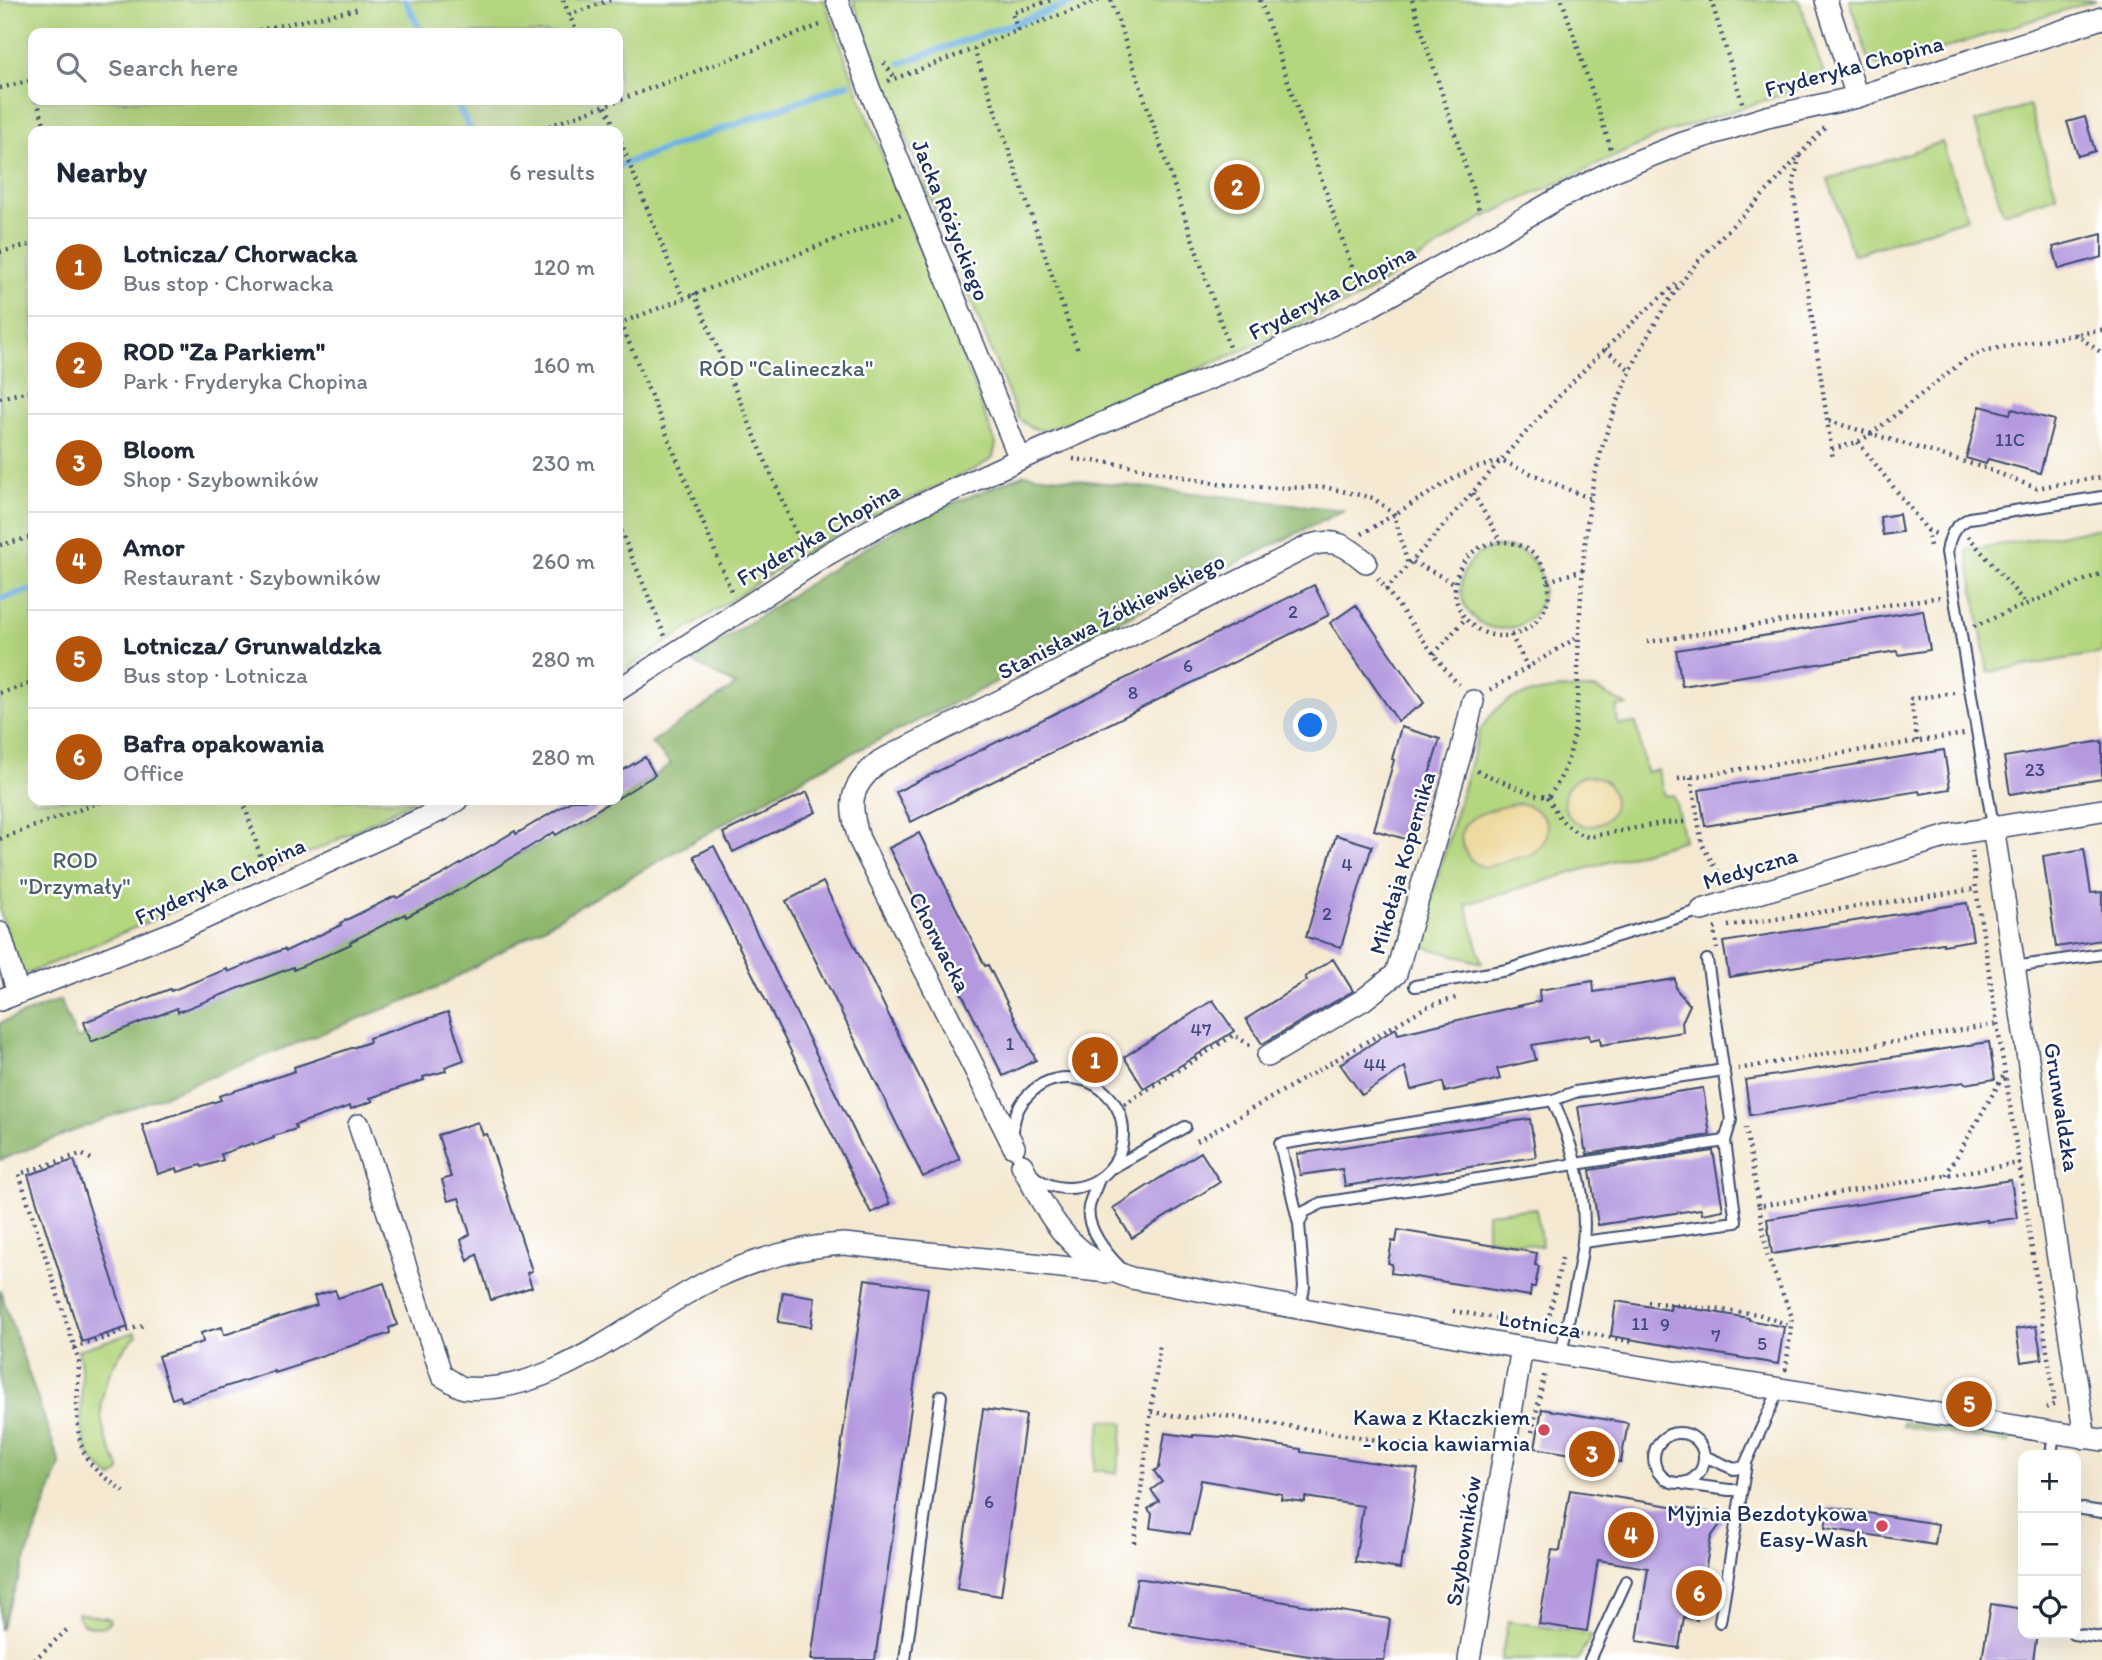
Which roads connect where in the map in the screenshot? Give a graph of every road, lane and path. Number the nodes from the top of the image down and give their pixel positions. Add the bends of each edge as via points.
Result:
1 (563, 0) edge
2 (611, 0) edge
3 (1051, 0) edge
4 (1100, 0) edge
5 (1111, 0) edge
6 (1260, 0) edge
7 (1412, 0) edge
8 (1562, 0) edge
9 (1711, 0) edge
10 (1826, 0) edge
11 (361, 8) dead end
12 (834, 10) edge
13 (569, 15) junction
14 (2102, 18) edge
15 (267, 28) edge
16 (575, 28) edge
17 (1017, 28) junction
18 (974, 49) junction
19 (28, 81) edge
20 (884, 82) dead end
21 (0, 88) edge
22 (623, 95) edge
23 (1857, 97) junction
24 (38, 105) edge
25 (598, 105) edge
26 (606, 105) edge
27 (1744, 107) dead end
28 (1828, 125) dead end
29 (45, 126) edge
30 (548, 126) edge
31 (614, 126) edge
32 (623, 148) edge
33 (1799, 155) junction
34 (1614, 157) dead end
35 (905, 212) dead end
36 (1480, 212) dead end
37 (28, 245) edge
38 (0, 252) edge
39 (1684, 279) junction
40 (1356, 282) dead end
41 (694, 293) junction
42 (682, 298) junction
43 (623, 321) edge
44 (2102, 330) edge
45 (623, 333) edge
46 (2075, 334) junction
47 (1605, 349) junction
48 (1078, 351) dead end
49 (2102, 353) edge
50 (1232, 355) dead end
51 (1630, 370) junction
52 (28, 391) edge
53 (0, 398) edge
54 (1829, 421) junction
55 (1871, 434) junction
56 (1858, 443) junction
57 (1832, 449) junction
58 (1030, 454) junction
59 (1833, 460) dead end
60 (1502, 461) junction
61 (2102, 477) edge
62 (1473, 493) junction
63 (2102, 496) edge
64 (1591, 499) junction
65 (1394, 514) junction
66 (1951, 534) junction
67 (623, 535) edge
68 (1969, 536) junction
69 (28, 538) edge
70 (1501, 542) junction
71 (0, 545) edge
72 (1343, 546) junction
73 (1961, 547) dead end
74 (803, 550) dead end
75 (1366, 562) joint
76 (1410, 564) junction
77 (1583, 570) junction
78 (2102, 573) edge
79 (1548, 581) junction
80 (1455, 584) junction
81 (1387, 590) junction
82 (732, 594) dead end
83 (1954, 594) junction
84 (2026, 604) junction
85 (1971, 615) dead end
86 (1466, 618) junction
87 (1973, 626) junction
88 (1511, 635) junction
89 (665, 637) dead end
90 (1579, 637) junction
91 (1976, 639) dead end
92 (1647, 642) dead end
93 (1434, 654) junction
94 (1528, 668) junction
95 (28, 685) edge
96 (623, 688) edge
97 (0, 693) edge
98 (1956, 693) dead end
99 (1473, 701) junction
100 (1977, 732) junction
101 (1917, 741) junction
102 (880, 761) joint
103 (1458, 765) junction
104 (1691, 778) junction
105 (1678, 779) dead end
106 (1548, 797) junction
107 (92, 805) edge
108 (245, 805) edge
109 (449, 805) edge
110 (2102, 810) edge
111 (1687, 822) dead end
112 (1993, 827) junction
113 (0, 839) edge
114 (265, 872) dead end
115 (1730, 880) dead end
116 (1702, 910) joint
117 (0, 933) edge
118 (1718, 954) dead end
119 (2102, 954) edge
120 (1707, 960) dead end
121 (2014, 967) junction
122 (1415, 986) dead end
123 (9, 996) edge
124 (1426, 1007) dead end
125 (1997, 1024) junction
126 (1268, 1056) joint
127 (1737, 1069) dead end
128 (1724, 1070) junction
129 (2005, 1073) junction
130 (1553, 1100) junction
131 (1118, 1108) junction
132 (1746, 1124) dead end
133 (359, 1125) dead end
134 (1185, 1128) dead end
135 (1197, 1140) dead end
136 (1725, 1142) junction
137 (1018, 1156) junction
138 (91, 1159) dead end
139 (2019, 1163) junction
140 (1576, 1164) junction
141 (1111, 1168) junction
142 (1945, 1176) junction
143 (1099, 1179) junction
144 (1759, 1206) junction
145 (1299, 1224) junction
146 (1583, 1242) junction
147 (1563, 1254) dead end
148 (1124, 1276) junction
149 (1648, 1302) dead end
150 (1300, 1309) junction
151 (147, 1324) dead end
152 (1541, 1325) dead end
153 (1791, 1326) junction
154 (1160, 1343) dead end
155 (74, 1348) junction
156 (1522, 1348) junction
157 (1561, 1354) junction
158 (1800, 1371) dead end
159 (1779, 1389) junction
160 (941, 1396) dead end
161 (2043, 1410) dead end
162 (1151, 1412) junction
163 (2054, 1433) junction
164 (2094, 1439) edge
165 (1440, 1450) dead end
166 (2052, 1450) edge
167 (1704, 1456) junction
168 (1746, 1464) junction
169 (1682, 1484) junction
170 (1741, 1490) junction
171 (125, 1493) dead end
172 (2081, 1509) edge
173 (2102, 1512) edge
174 (1134, 1543) dead end
175 (1626, 1581) dead end
176 (1720, 1622) dead end
177 (68, 1629) dead end
178 (2081, 1635) edge
179 (2102, 1638) edge
180 (34, 1660) edge
181 (905, 1660) edge
182 (1469, 1660) edge
183 (1590, 1660) edge

1 - 13 path
2 - 13 path
3 - 17 path via 1012,13
4 - 17 path
5 - 50 path
6 - 40 path
7 - 36 path
8 - 34 path
9 - 27 path
10 - 23 street
11 - 15 path
12 - 22 path
12 - 58 street, Jacka Różyckiego
13 - 16 path
14 - 23 street, Fryderyka Chopina
17 - 18 path
18 - 20 path
18 - 48 path
19 - 21 path
23 - 58 street, Fryderyka Chopina via 1767,117 1610,172 1369,307 1263,357
24 - 29 path
25 - 30 path
26 - 31 path
28 - 33 path
32 - 42 path
33 - 39 path
33 - 54 path via 1793,188
35 - 41 path
37 - 38 path
39 - 47 path
39 - 51 path
41 - 42 path
41 - 74 path
42 - 43 path
44 - 46 path
45 - 82 path
46 - 49 path
46 - 55 path via 1967,358
47 - 51 path
47 - 60 path
51 - 64 path via 1602,446
52 - 53 path
54 - 55 path
54 - 57 path
55 - 56 path
55 - 61 path via 2036,488
56 - 57 path
56 - 66 path via 1927,530
57 - 59 path
58 - 65 path via 1119,464 1219,484 1324,487 1373,498
58 - 96 street, Fryderyka Chopina via 888,520 828,554
60 - 62 path
60 - 64 path
60 - 65 path via 1474,468
62 - 70 path
62 - 76 path
63 - 66 lane via 1970,518
64 - 77 path
65 - 72 path
65 - 76 path
66 - 68 path
66 - 83 lane via 1947,552
67 - 89 path
68 - 73 path
68 - 84 path
69 - 71 path
70 - 79 path via 1532,552
70 - 80 path via 1471,554
72 - 75 street
72 - 102 street, Stanisława Żółkiewskiego via 1325,541 1311,545
75 - 81 path
76 - 80 path
76 - 81 path
77 - 79 path
77 - 90 path
78 - 84 path
79 - 88 path via 1543,612 1532,625
80 - 86 path via 1457,602
81 - 93 path
83 - 92 path
83 - 100 lane
84 - 87 path
85 - 87 path
86 - 88 path via 1486,633
86 - 93 path
87 - 91 path
88 - 94 path
90 - 94 path
90 - 106 path via 1574,733 1561,778
93 - 99 path
94 - 99 path
95 - 97 path
98 - 101 path via 1911,699
99 - 103 street, Mikołaja Kopernika
100 - 101 path
100 - 112 lane
101 - 104 path
102 - 137 street, Chorwacka via 854,791 859,839
103 - 106 path
103 - 126 street, Mikołaja Kopernika via 1396,974 1363,1000
104 - 105 path
104 - 115 path via 1702,845 1724,882
106 - 111 path via 1564,825 1588,837
107 - 113 path
108 - 114 path
109 - 123 street, Fryderyka Chopina via 172,933
110 - 112 street, Medyczna
112 - 116 street, Medyczna via 1955,834
112 - 121 street, Grunwaldzka
116 - 122 lane, Medyczna via 1507,970
117 - 123 street
118 - 125 path via 1714,929 1976,889
119 - 121 lane
120 - 128 lane
121 - 164 street, Grunwaldzka
124 - 135 path
125 - 127 path
125 - 129 path
126 - 131 path via 1234,1035
128 - 130 lane
128 - 136 lane via 1731,1120
129 - 139 path
129 - 142 path
130 - 140 lane
130 - 145 lane via 1280,1144
131 - 137 lane via 1103,1089 1086,1080 1061,1077 1039,1085 1019,1107 1014,1122
131 - 141 lane via 1124,1136
132 - 144 path
133 - 148 street via 442,1376 462,1388 491,1388 548,1373 715,1278 795,1250 844,1244
134 - 141 lane
136 - 140 lane
136 - 146 lane via 1736,1222
137 - 143 lane via 1034,1178 1048,1185 1071,1189
137 - 148 street, Lotnicza via 1066,1238
138 - 155 path via 81,1154 19,1174
139 - 142 path
139 - 161 path via 2055,1404
140 - 145 lane via 1322,1203 1304,1212
140 - 146 lane via 1584,1212
141 - 143 lane
142 - 144 path
143 - 148 lane via 1088,1209 1093,1227
144 - 153 path via 1768,1257 1792,1317
145 - 150 lane via 1304,1287
146 - 157 lane
147 - 152 path via 1549,1317
148 - 150 street, Lotnicza
149 - 153 path via 1758,1314
150 - 156 street, Lotnicza
151 - 155 path
153 - 158 path via 1786,1368
154 - 162 path
155 - 171 path via 79,1361 76,1408 88,1460
156 - 157 street, Lotnicza
156 - 182 street, Szybowników
157 - 159 street, Lotnicza
159 - 163 street, Lotnicza
159 - 168 lane
160 - 181 lane
162 - 165 path via 1191,1418 1213,1414
162 - 174 path
163 - 164 street, Lotnicza
163 - 166 lane
167 - 168 lane via 1734,1469
167 - 169 lane via 1699,1474
167 - 169 lane via 1698,1442 1685,1434 1671,1434 1659,1443 1653,1457 1657,1471 1667,1481
168 - 170 lane
169 - 170 lane
170 - 176 lane
172 - 173 lane
175 - 183 lane
177 - 180 path
178 - 179 lane

